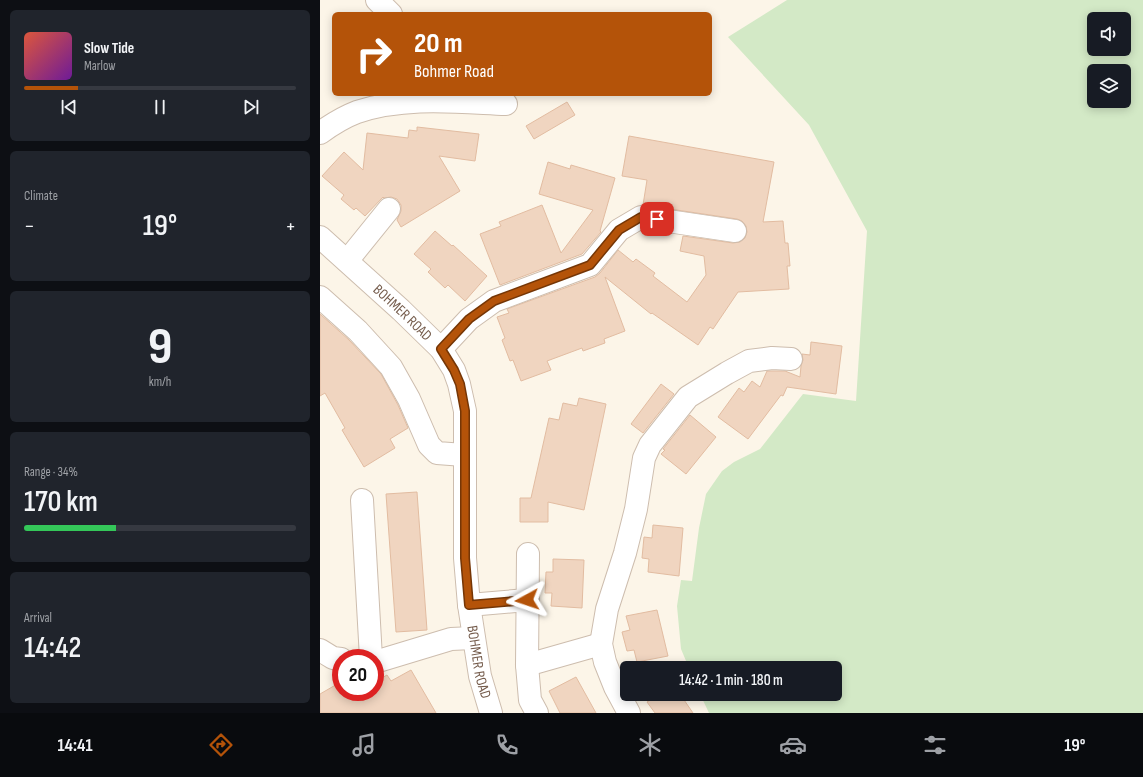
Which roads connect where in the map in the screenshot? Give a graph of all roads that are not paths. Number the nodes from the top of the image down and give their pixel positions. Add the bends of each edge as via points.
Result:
1 (377, 0) edge
2 (389, 12) edge
3 (506, 104) dead end
4 (320, 133) edge
5 (389, 209) dead end
6 (735, 231) dead end
7 (320, 237) edge
8 (347, 261) junction
9 (320, 297) edge
10 (441, 349) junction
11 (791, 359) dead end
12 (464, 455) junction
13 (362, 500) dead end
14 (528, 554) dead end
15 (527, 600) junction
16 (469, 605) junction
17 (474, 638) junction
18 (601, 644) junction
19 (370, 649) edge
20 (320, 650) edge
21 (332, 657) edge
22 (384, 659) edge
23 (527, 665) junction
24 (491, 713) edge
25 (537, 713) edge
26 (629, 713) edge

1 - 2 street
3 - 4 street via 425,101 378,107 356,112
5 - 8 street
6 - 10 street via 641,217 619,230 590,265 494,301 469,319
7 - 8 street, BOHMER ROAD
8 - 10 street, BOHMER ROAD
9 - 12 street via 358,331 391,367 409,399 429,445 437,453
10 - 12 street, BOHMER ROAD via 460,384 465,411
11 - 18 street via 749,361 727,373 688,397 650,445 644,458 636,509 607,609
12 - 16 street, BOHMER ROAD via 465,558
13 - 19 street
14 - 15 street
15 - 16 street
15 - 23 street
16 - 17 street, BOHMER ROAD
17 - 22 street via 452,639
17 - 24 street, BOHMER ROAD via 480,676
18 - 23 street
18 - 26 street via 615,687
20 - 21 street
23 - 25 street via 530,700

